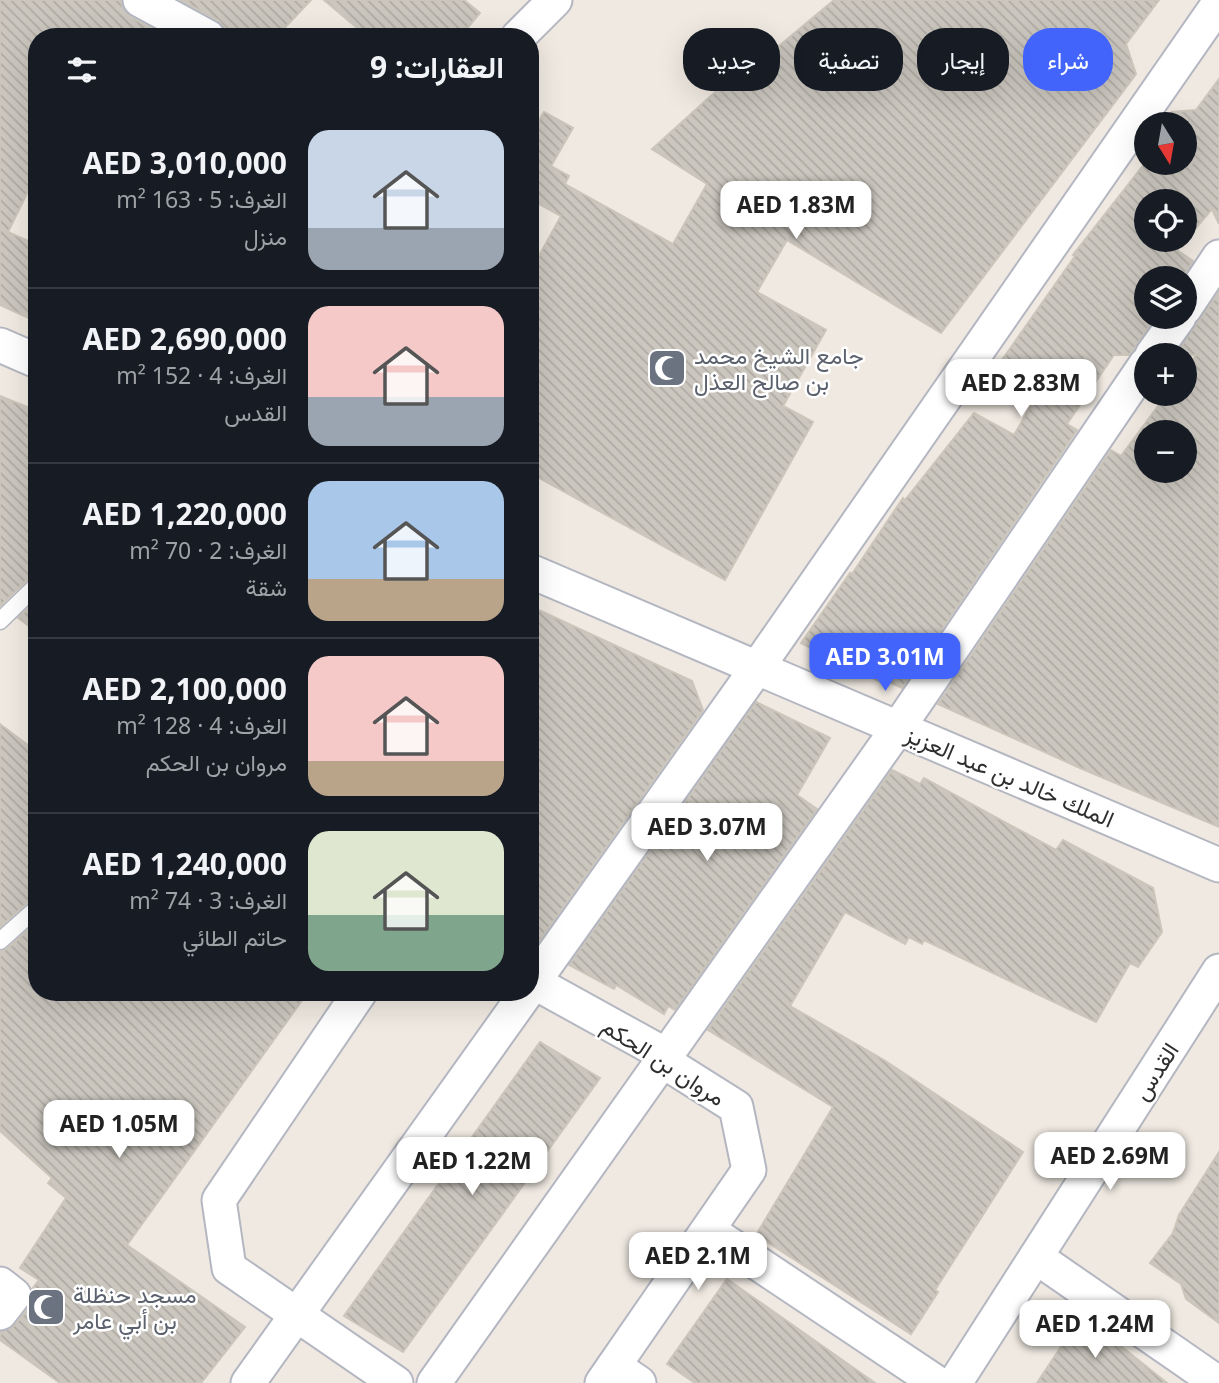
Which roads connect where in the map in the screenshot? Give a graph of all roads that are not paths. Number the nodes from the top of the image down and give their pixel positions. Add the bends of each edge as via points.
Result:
1 (139, 0) edge
2 (555, 0) edge
3 (1219, 3) edge
4 (191, 28) edge
5 (527, 28) edge
6 (1219, 257) edge
7 (1197, 290) edge
8 (0, 345) edge
9 (28, 357) edge
10 (1134, 382) edge
11 (539, 575) edge
12 (28, 594) edge
13 (0, 621) edge
14 (757, 668) junction
15 (898, 728) junction
16 (1219, 865) edge
17 (28, 916) edge
18 (0, 941) edge
19 (1219, 971) edge
20 (539, 973) edge
21 (539, 991) edge
22 (354, 1001) edge
23 (519, 1001) edge
24 (663, 1061) junction
25 (708, 1230) junction
26 (1036, 1257) junction
27 (0, 1284) edge
28 (0, 1313) edge
29 (296, 1315) junction
30 (618, 1377) edge
31 (248, 1383) edge
32 (396, 1383) edge
33 (434, 1383) edge
34 (937, 1383) edge
35 (955, 1383) edge
36 (1219, 1383) edge

1 - 4 street
2 - 5 street
3 - 14 street
6 - 7 street
8 - 9 street
10 - 15 street
11 - 14 street, الملك خالد بن عبد العزيز
12 - 13 lane
14 - 15 street, الملك خالد بن عبد العزيز
14 - 20 street
15 - 16 street, الملك خالد بن عبد العزيز
15 - 24 street
17 - 18 lane
19 - 26 street, القدس
21 - 24 street, مروان بن الحكم via 655,1049
22 - 29 street via 219,1200 229,1268
23 - 29 street
24 - 25 street, مروان بن الحكم via 736,1107 749,1170
24 - 33 street
25 - 30 street, مروان بن الحكم
25 - 34 street
26 - 35 street, القدس
26 - 36 street
27 - 28 street via 13,1294
29 - 31 street
29 - 32 street

